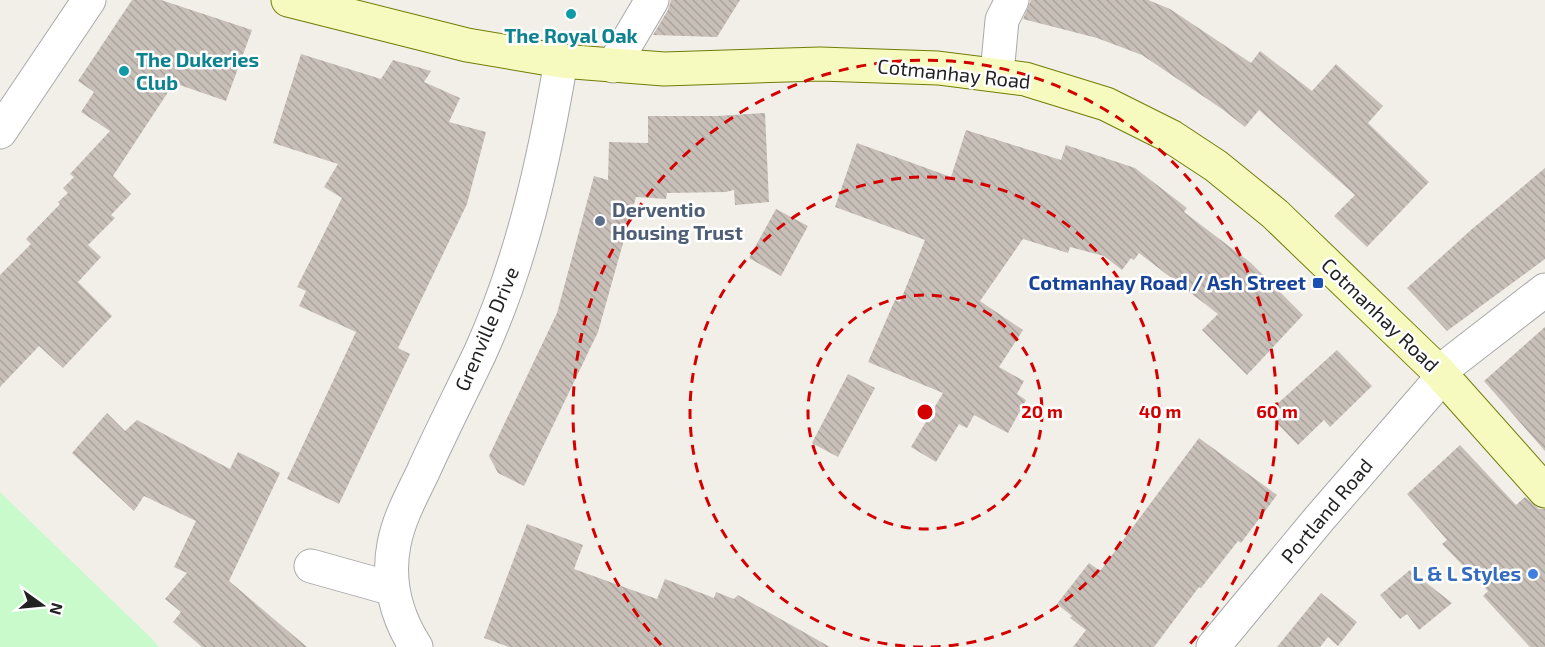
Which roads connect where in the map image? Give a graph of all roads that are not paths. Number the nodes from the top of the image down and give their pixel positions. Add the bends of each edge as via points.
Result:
1 (89, 0) edge
2 (288, 0) edge
3 (652, 0) edge
4 (1012, 0) edge
5 (561, 61) junction
6 (613, 66) junction
7 (997, 74) junction
8 (0, 132) edge
9 (1545, 290) edge
10 (1441, 374) junction
11 (1545, 490) edge
12 (311, 566) dead end
13 (393, 589) junction
14 (417, 647) edge
15 (1213, 647) edge

1 - 8 street
2 - 5 street, Cotmanhay Road via 467,45
3 - 6 street
4 - 7 street via 1002,20
5 - 6 street, Cotmanhay Road
5 - 13 street, Grenville Drive via 543,155 507,289 406,506 391,566
6 - 7 street, Cotmanhay Road via 663,69 820,64
7 - 10 street, Cotmanhay Road via 1050,85 1106,104 1199,155 1275,214
9 - 10 street, Portland Road
10 - 11 street, Cotmanhay Road
10 - 15 street, Portland Road
12 - 13 street
13 - 14 street, Grenville Drive via 405,629

